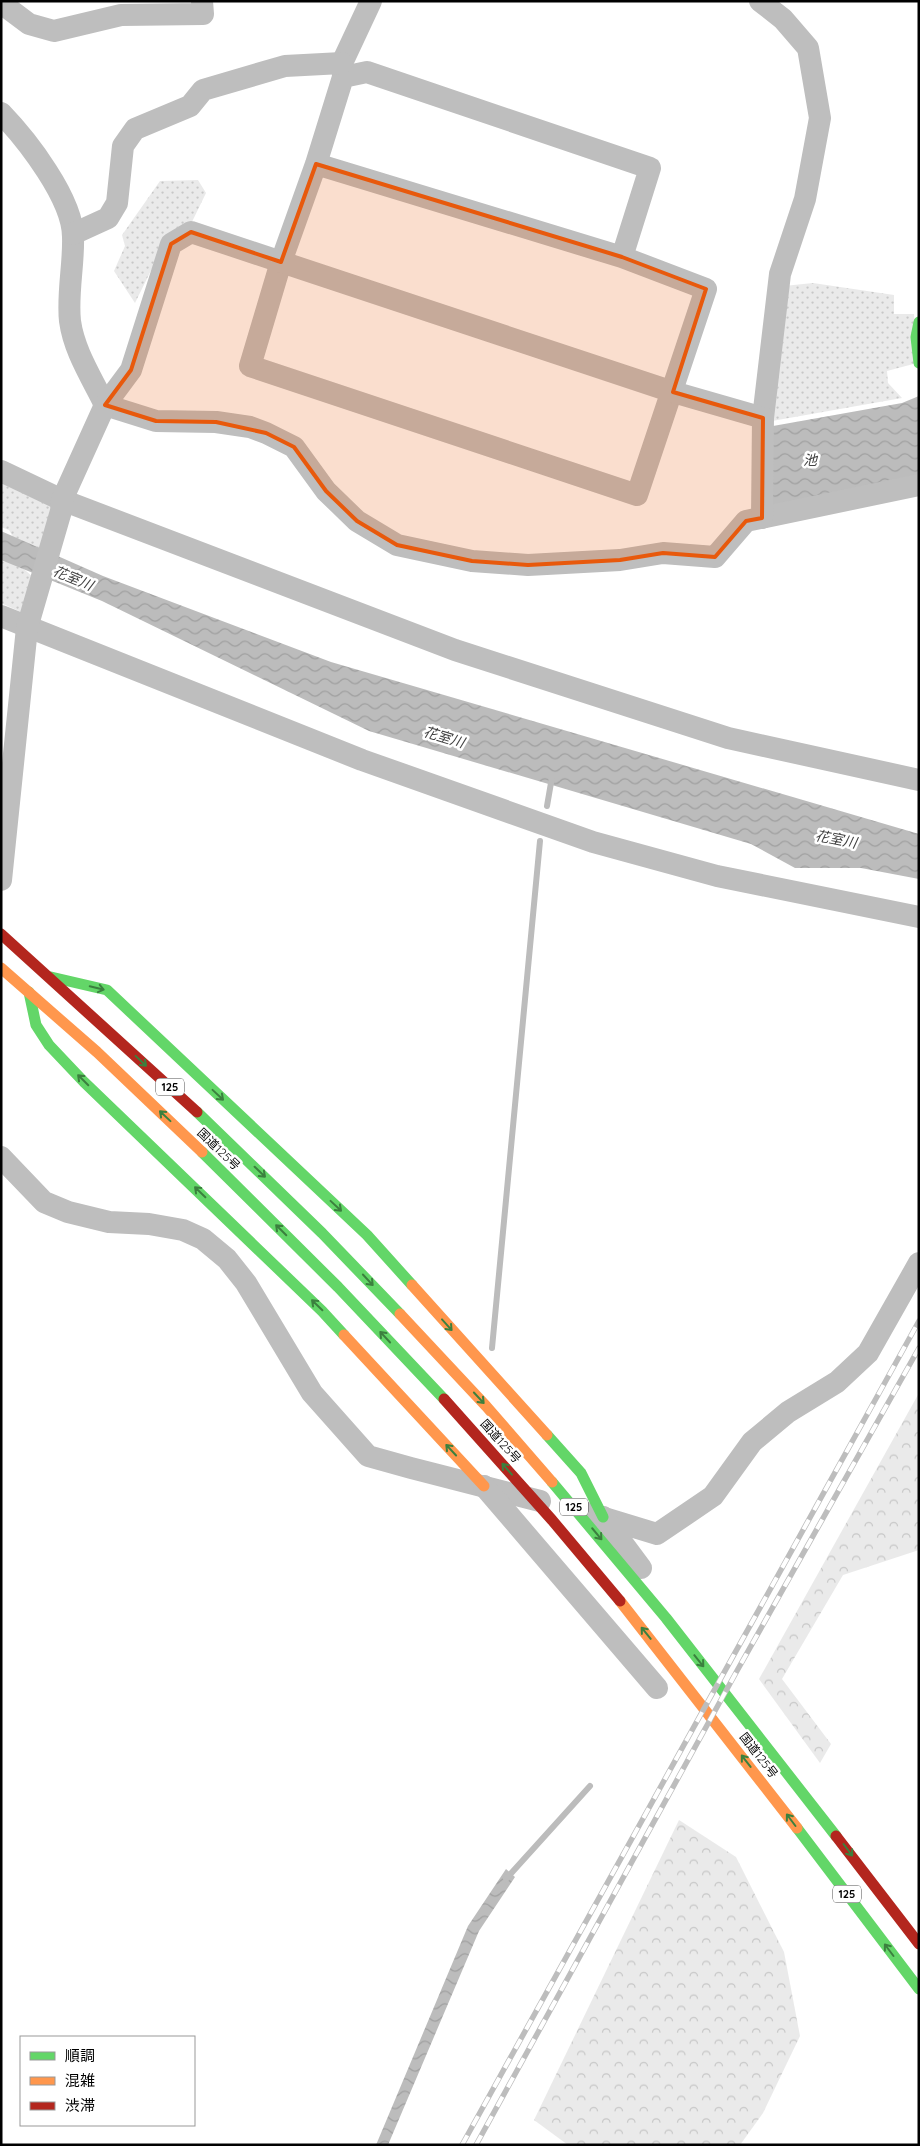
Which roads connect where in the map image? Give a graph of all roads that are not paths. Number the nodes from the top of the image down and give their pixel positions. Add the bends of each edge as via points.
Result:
1 (202, 1) edge
2 (371, 1) edge
3 (760, 1) edge
4 (1, 4) edge
5 (343, 70) junction
6 (1, 113) edge
7 (316, 164) junction
8 (74, 234) junction
9 (622, 257) junction
10 (281, 262) junction
11 (919, 322) edge
12 (919, 363) edge
13 (672, 392) junction
14 (105, 405) junction
15 (764, 418) junction
16 (1, 472) edge
17 (919, 485) edge
18 (62, 505) junction
19 (762, 518) junction
20 (1, 616) edge
21 (30, 621) junction
22 (919, 780) edge
23 (1, 880) edge
24 (919, 917) edge
25 (1, 934) edge
26 (1, 968) edge
27 (50, 976) junction
28 (29, 992) junction
29 (1, 1157) edge
30 (919, 1263) edge
31 (484, 1486) junction
32 (603, 1517) junction
33 (660, 1593) dead end
34 (657, 1688) dead end
35 (919, 1944) edge
36 (919, 1989) edge

1 - 4 street via 203,14 121,15 54,30 28,24
2 - 5 street
3 - 15 street via 783,19 808,48 820,118 805,200 780,274
5 - 7 street
5 - 8 street via 285,66 203,90 190,106 135,129 123,146 117,203 108,218
5 - 9 street via 367,72 650,168
6 - 8 street via 23,136 46,171 66,207
7 - 9 street
7 - 10 street
8 - 14 street via 70,320 77,348
9 - 13 street via 706,288
10 - 13 street
10 - 13 street via 250,366 637,495
10 - 14 street via 191,232 171,244 132,370
11 - 12 main road via 916,338
13 - 15 street
14 - 18 street
14 - 19 street via 156,421 216,422 266,433 294,448 326,491 357,521 397,546 472,562 528,565 620,560 663,553 714,557 746,521
15 - 19 street
16 - 18 street
17 - 19 street
18 - 21 street
18 - 22 street via 464,653 728,738
20 - 21 street
21 - 23 street
21 - 24 street via 362,760 593,842 717,876
25 - 27 main road, 国道125号 / 125
26 - 28 main road, 国道125号 / 125
27 -> 32 main road via 107,990 367,1235 581,1473
27 -> 35 main road, 国道125号 / 125 via 335,1244 506,1426 624,1566
31 -> 28 main road via 322,1311 49,1046 36,1025
36 -> 28 main road, 国道125号 / 125 via 687,1684 484,1442 316,1264 196,1145
29 - 31 street via 44,1202 68,1212 109,1222 183,1230 204,1239 227,1259 246,1283 312,1393 368,1456
30 - 32 street via 868,1353 838,1382 788,1412 752,1442 713,1496 657,1534
31 - 32 street
31 - 34 street
32 - 33 street

